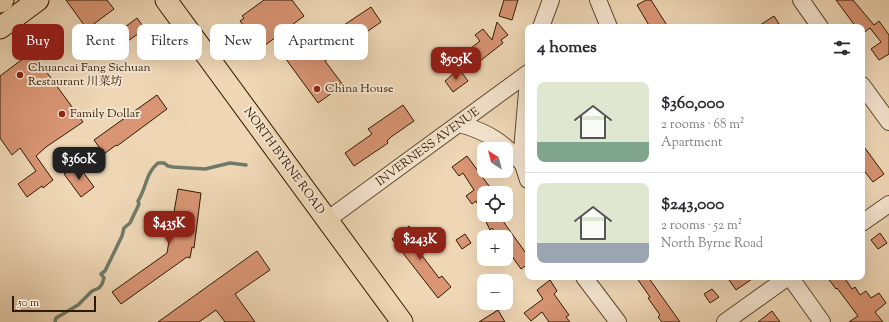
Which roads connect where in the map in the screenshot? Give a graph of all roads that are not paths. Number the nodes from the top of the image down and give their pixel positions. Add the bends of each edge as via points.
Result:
1 (3, 0) edge
2 (38, 0) edge
3 (166, 0) edge
4 (550, 0) edge
5 (598, 0) edge
6 (801, 0) edge
7 (0, 2) edge
8 (542, 24) edge
9 (608, 24) edge
10 (818, 24) edge
11 (0, 28) edge
12 (525, 75) edge
13 (865, 88) edge
14 (525, 110) edge
15 (889, 122) edge
16 (460, 124) junction
17 (523, 164) junction
18 (525, 170) edge
19 (889, 204) edge
20 (327, 220) junction
21 (865, 222) edge
22 (586, 280) edge
23 (785, 280) edge
24 (791, 280) edge
25 (402, 322) edge
26 (618, 322) edge
27 (725, 322) edge
28 (822, 322) edge

1 - 7 main road
2 - 11 main road
3 - 20 main road, NORTH BYRNE ROAD
4 - 8 street
5 - 9 street
6 - 10 street
12 - 16 street, INVERNESS AVENUE
13 - 15 street
14 - 17 street
16 - 17 street via 496,139
16 - 20 street, INVERNESS AVENUE
17 - 18 street
19 - 21 street
20 - 25 main road, NORTH BYRNE ROAD
22 - 26 street
23 - 27 street
24 - 28 street

